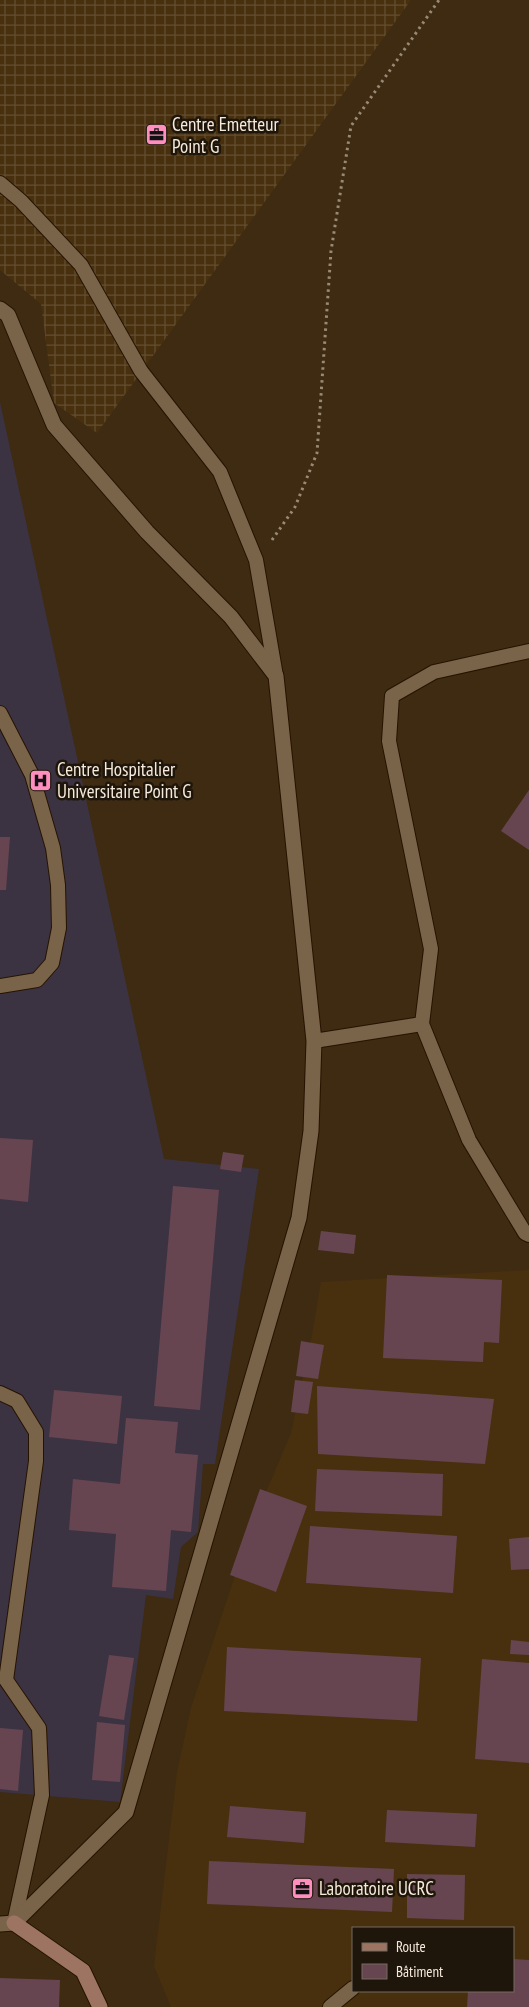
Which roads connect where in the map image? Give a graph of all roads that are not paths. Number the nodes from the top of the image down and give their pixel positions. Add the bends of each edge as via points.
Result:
1 (0, 183) edge
2 (0, 309) edge
3 (529, 651) edge
4 (276, 676) junction
5 (0, 713) edge
6 (0, 986) edge
7 (422, 1024) junction
8 (314, 1041) junction
9 (529, 1235) edge
10 (0, 1393) edge
11 (3, 1680) edge
12 (7, 1923) edge
13 (352, 1989) edge
14 (100, 2007) edge
15 (330, 2007) edge

1 - 4 lane via 80,265 141,371 220,472 256,560
2 - 4 street via 8,315 54,426 147,532 231,617
3 - 7 lane via 434,672 392,696 389,741 431,949
4 - 8 street
5 - 6 lane via 32,775 50,839 58,885 59,928 52,963 37,980
7 - 8 lane
7 - 9 lane via 469,1140
8 - 12 street via 311,1131 299,1218 126,1812
10 - 11 lane via 16,1401 36,1432 36,1461
11 - 12 lane via 39,1728 42,1795
12 - 14 street via 83,1971
13 - 15 lane

